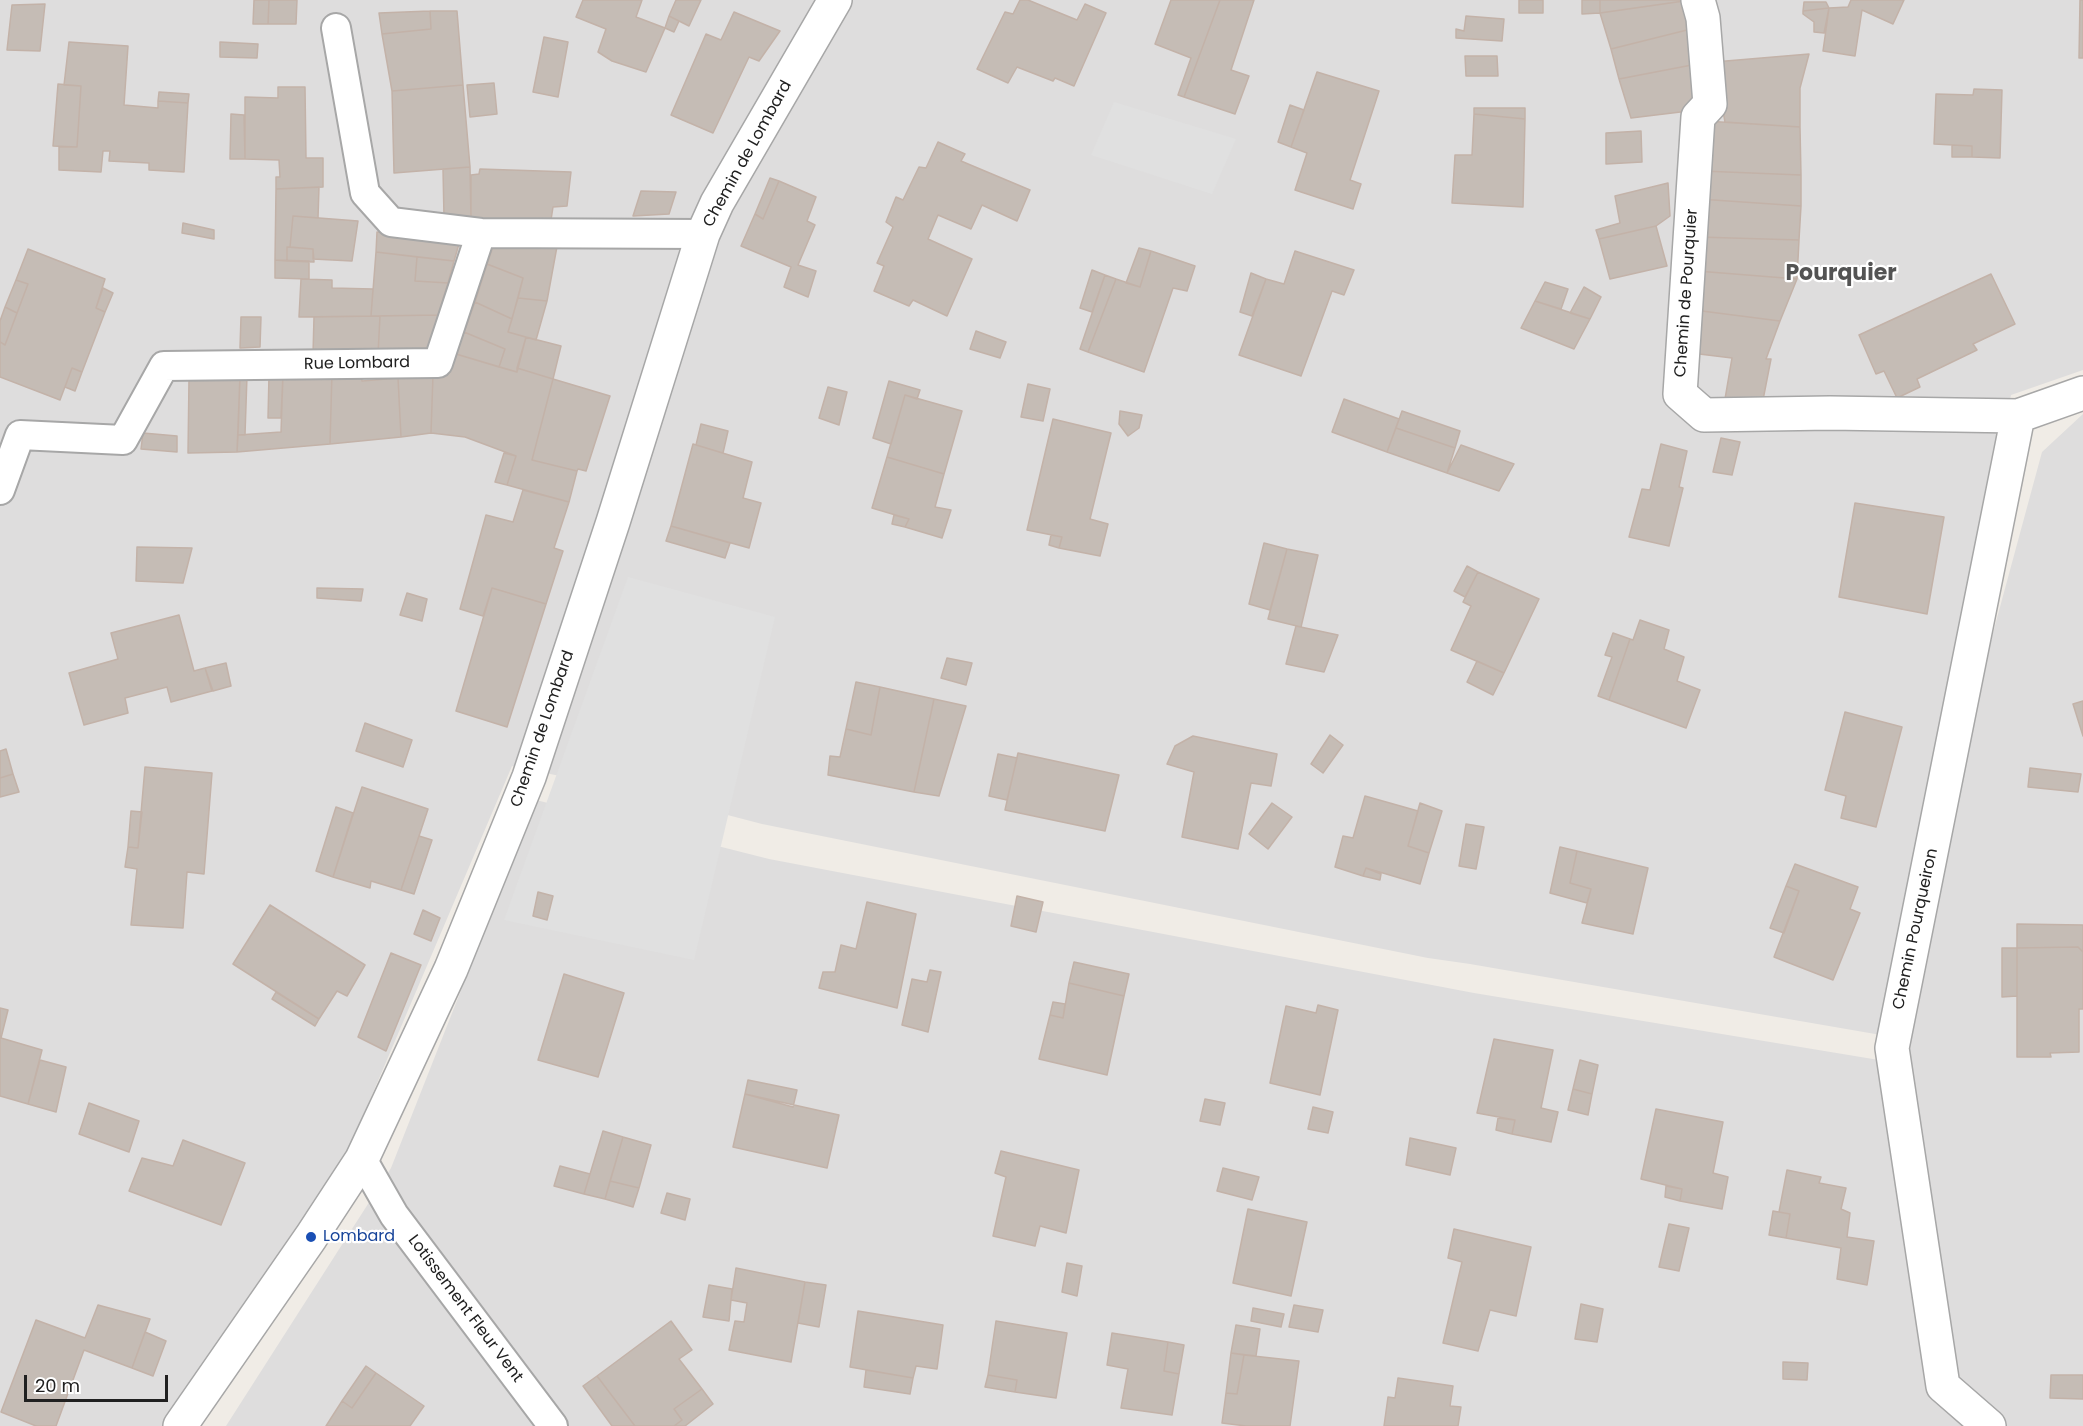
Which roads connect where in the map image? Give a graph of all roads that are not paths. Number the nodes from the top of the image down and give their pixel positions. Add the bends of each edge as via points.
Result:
1 (835, 0) edge
2 (1698, 0) edge
3 (336, 28) dead end
4 (481, 233) junction
5 (703, 234) junction
6 (2083, 393) edge
7 (2018, 416) junction
8 (0, 490) edge
9 (362, 1159) junction
10 (180, 1426) edge
11 (553, 1426) edge
12 (1989, 1426) edge

1 - 5 street, Chemin de Lombard via 717,203
2 - 7 street, Chemin de Pourquier via 1710,104 1698,117 1680,394 1704,415
3 - 4 lane via 365,193 392,222
4 - 5 lane
4 - 8 lane, Rue Lombard via 438,363 164,366 123,440 21,435
5 - 9 street, Chemin de Lombard via 529,777 451,969
6 - 7 street, Chemin de Pourquier
7 - 12 street, Chemin Pourqueiron via 1892,1048 1943,1386
9 - 10 street, Chemin de Lombard
9 - 11 lane, Lotissement Fleur Vent via 394,1215

